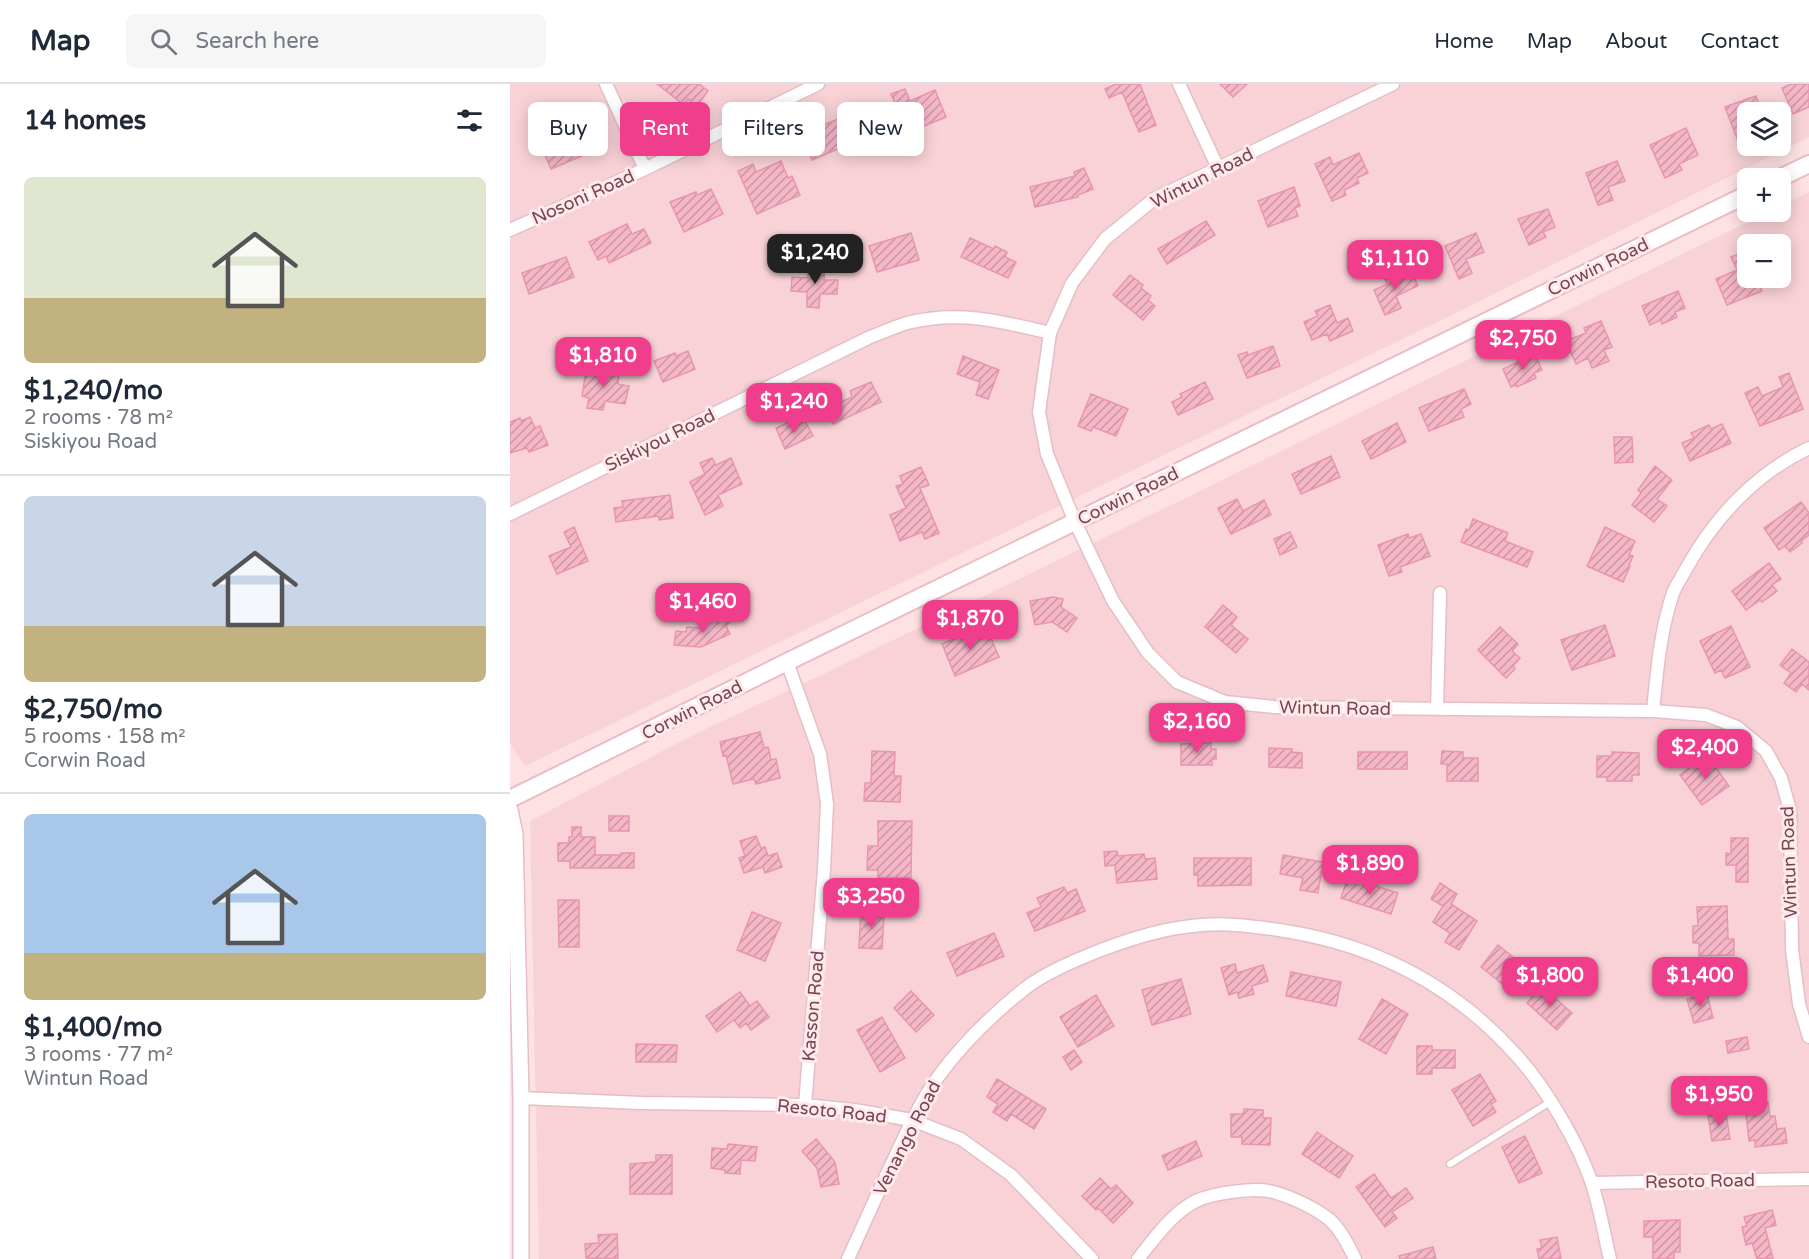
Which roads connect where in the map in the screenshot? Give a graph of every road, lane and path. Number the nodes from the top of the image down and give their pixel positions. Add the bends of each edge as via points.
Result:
1 (606, 84) edge
2 (818, 84) edge
3 (1179, 84) edge
4 (1393, 84) edge
5 (1809, 164) edge
6 (1218, 168) junction
7 (645, 169) junction
8 (1791, 173) edge
9 (1737, 199) edge
10 (510, 230) edge
11 (1050, 333) junction
12 (1809, 448) edge
13 (510, 513) edge
14 (1075, 522) junction
15 (1440, 593) dead end
16 (787, 662) junction
17 (1437, 709) junction
18 (1653, 711) junction
19 (510, 800) edge
20 (510, 810) edge
21 (1809, 1037) edge
22 (521, 1098) junction
23 (1550, 1102) junction
24 (805, 1105) junction
25 (912, 1120) junction
26 (1450, 1164) dead end
27 (1809, 1179) edge
28 (1592, 1184) junction
29 (521, 1259) edge
30 (848, 1259) edge
31 (1092, 1259) edge
32 (1138, 1259) edge
33 (1355, 1259) edge
34 (1610, 1259) edge

1 - 7 street
2 - 7 street, Nosoni Road
3 - 6 street
4 - 6 street, Wintun Road
5 - 8 main road
6 - 11 street, Wintun Road via 1154,200 1105,239 1072,283
7 - 10 street, Nosoni Road
9 - 14 main road, Corwin Road
11 - 13 street, Siskiyou Road via 965,316 905,324 868,338
11 - 14 street, Wintun Road via 1039,412 1047,454
12 - 18 street via 1742,493 1700,543 1673,591 1660,644
14 - 16 main road, Corwin Road
14 - 17 street, Wintun Road via 1113,601 1148,653 1178,682 1225,702 1274,707
15 - 17 street
16 - 19 main road, Corwin Road
16 - 24 street, Kasson Road via 820,754 827,804
17 - 18 street, Wintun Road
18 - 21 street, Wintun Road via 1706,715 1737,727 1766,751 1781,778 1790,810 1792,949 1799,1004
20 - 22 street via 515,834
22 - 24 street, Resoto Road
22 - 29 street
23 - 25 street, Venango Road via 1519,1058 1486,1023 1415,972 1366,951 1313,935 1253,926 1192,926 1133,938 1075,960 1025,988 977,1031 938,1077
23 - 26 lane
23 - 28 street, Venango Road via 1570,1134
24 - 25 street, Resoto Road
25 - 30 street, Venango Road
25 - 31 street, Resoto Road via 961,1139 1011,1175
27 - 28 street, Resoto Road
28 - 34 street, Venango Road
32 - 33 street via 1167,1223 1196,1201 1231,1191 1271,1191 1331,1221

